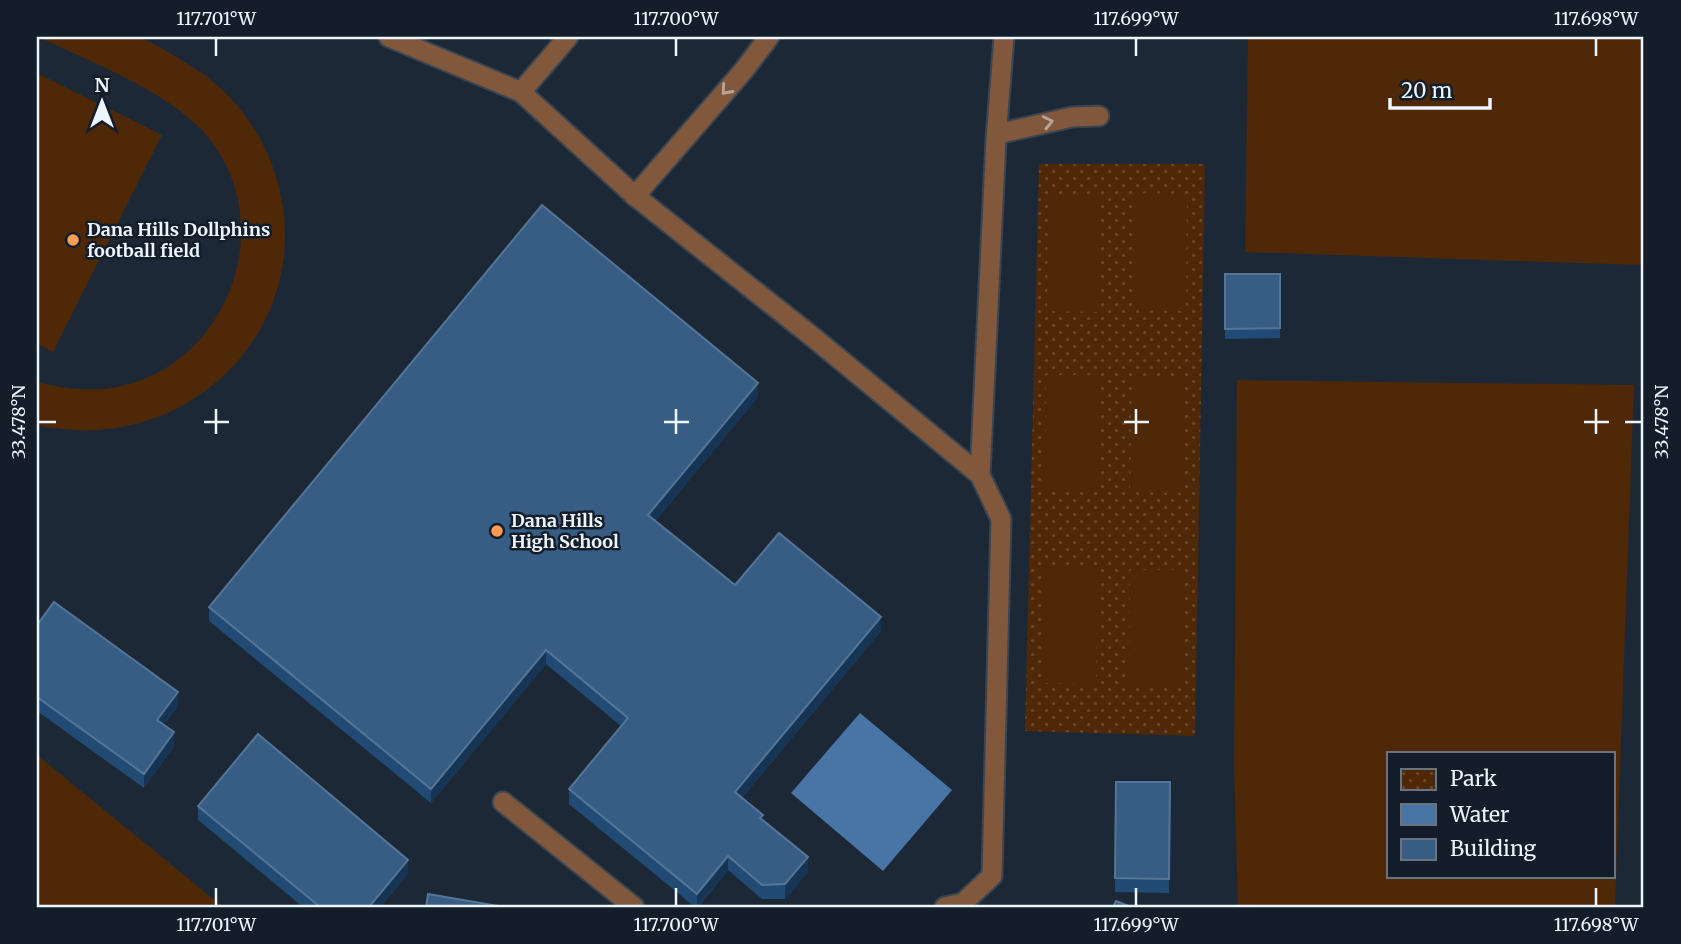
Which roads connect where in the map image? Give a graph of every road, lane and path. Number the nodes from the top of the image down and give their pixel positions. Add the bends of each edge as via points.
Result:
1 (389, 37) edge
2 (568, 37) edge
3 (769, 37) edge
4 (1004, 44) edge
5 (521, 92) junction
6 (1099, 116) dead end
7 (997, 134) junction
8 (635, 196) junction
9 (980, 475) junction
10 (503, 802) dead end
11 (634, 907) edge
12 (945, 907) edge

1 - 5 lane
2 - 5 lane
3 -> 8 lane
4 - 7 lane
5 - 8 lane
7 -> 6 lane via 1072,117
7 - 9 lane
8 - 9 lane
9 - 12 lane via 1001,519 992,876 964,903
10 - 11 lane

